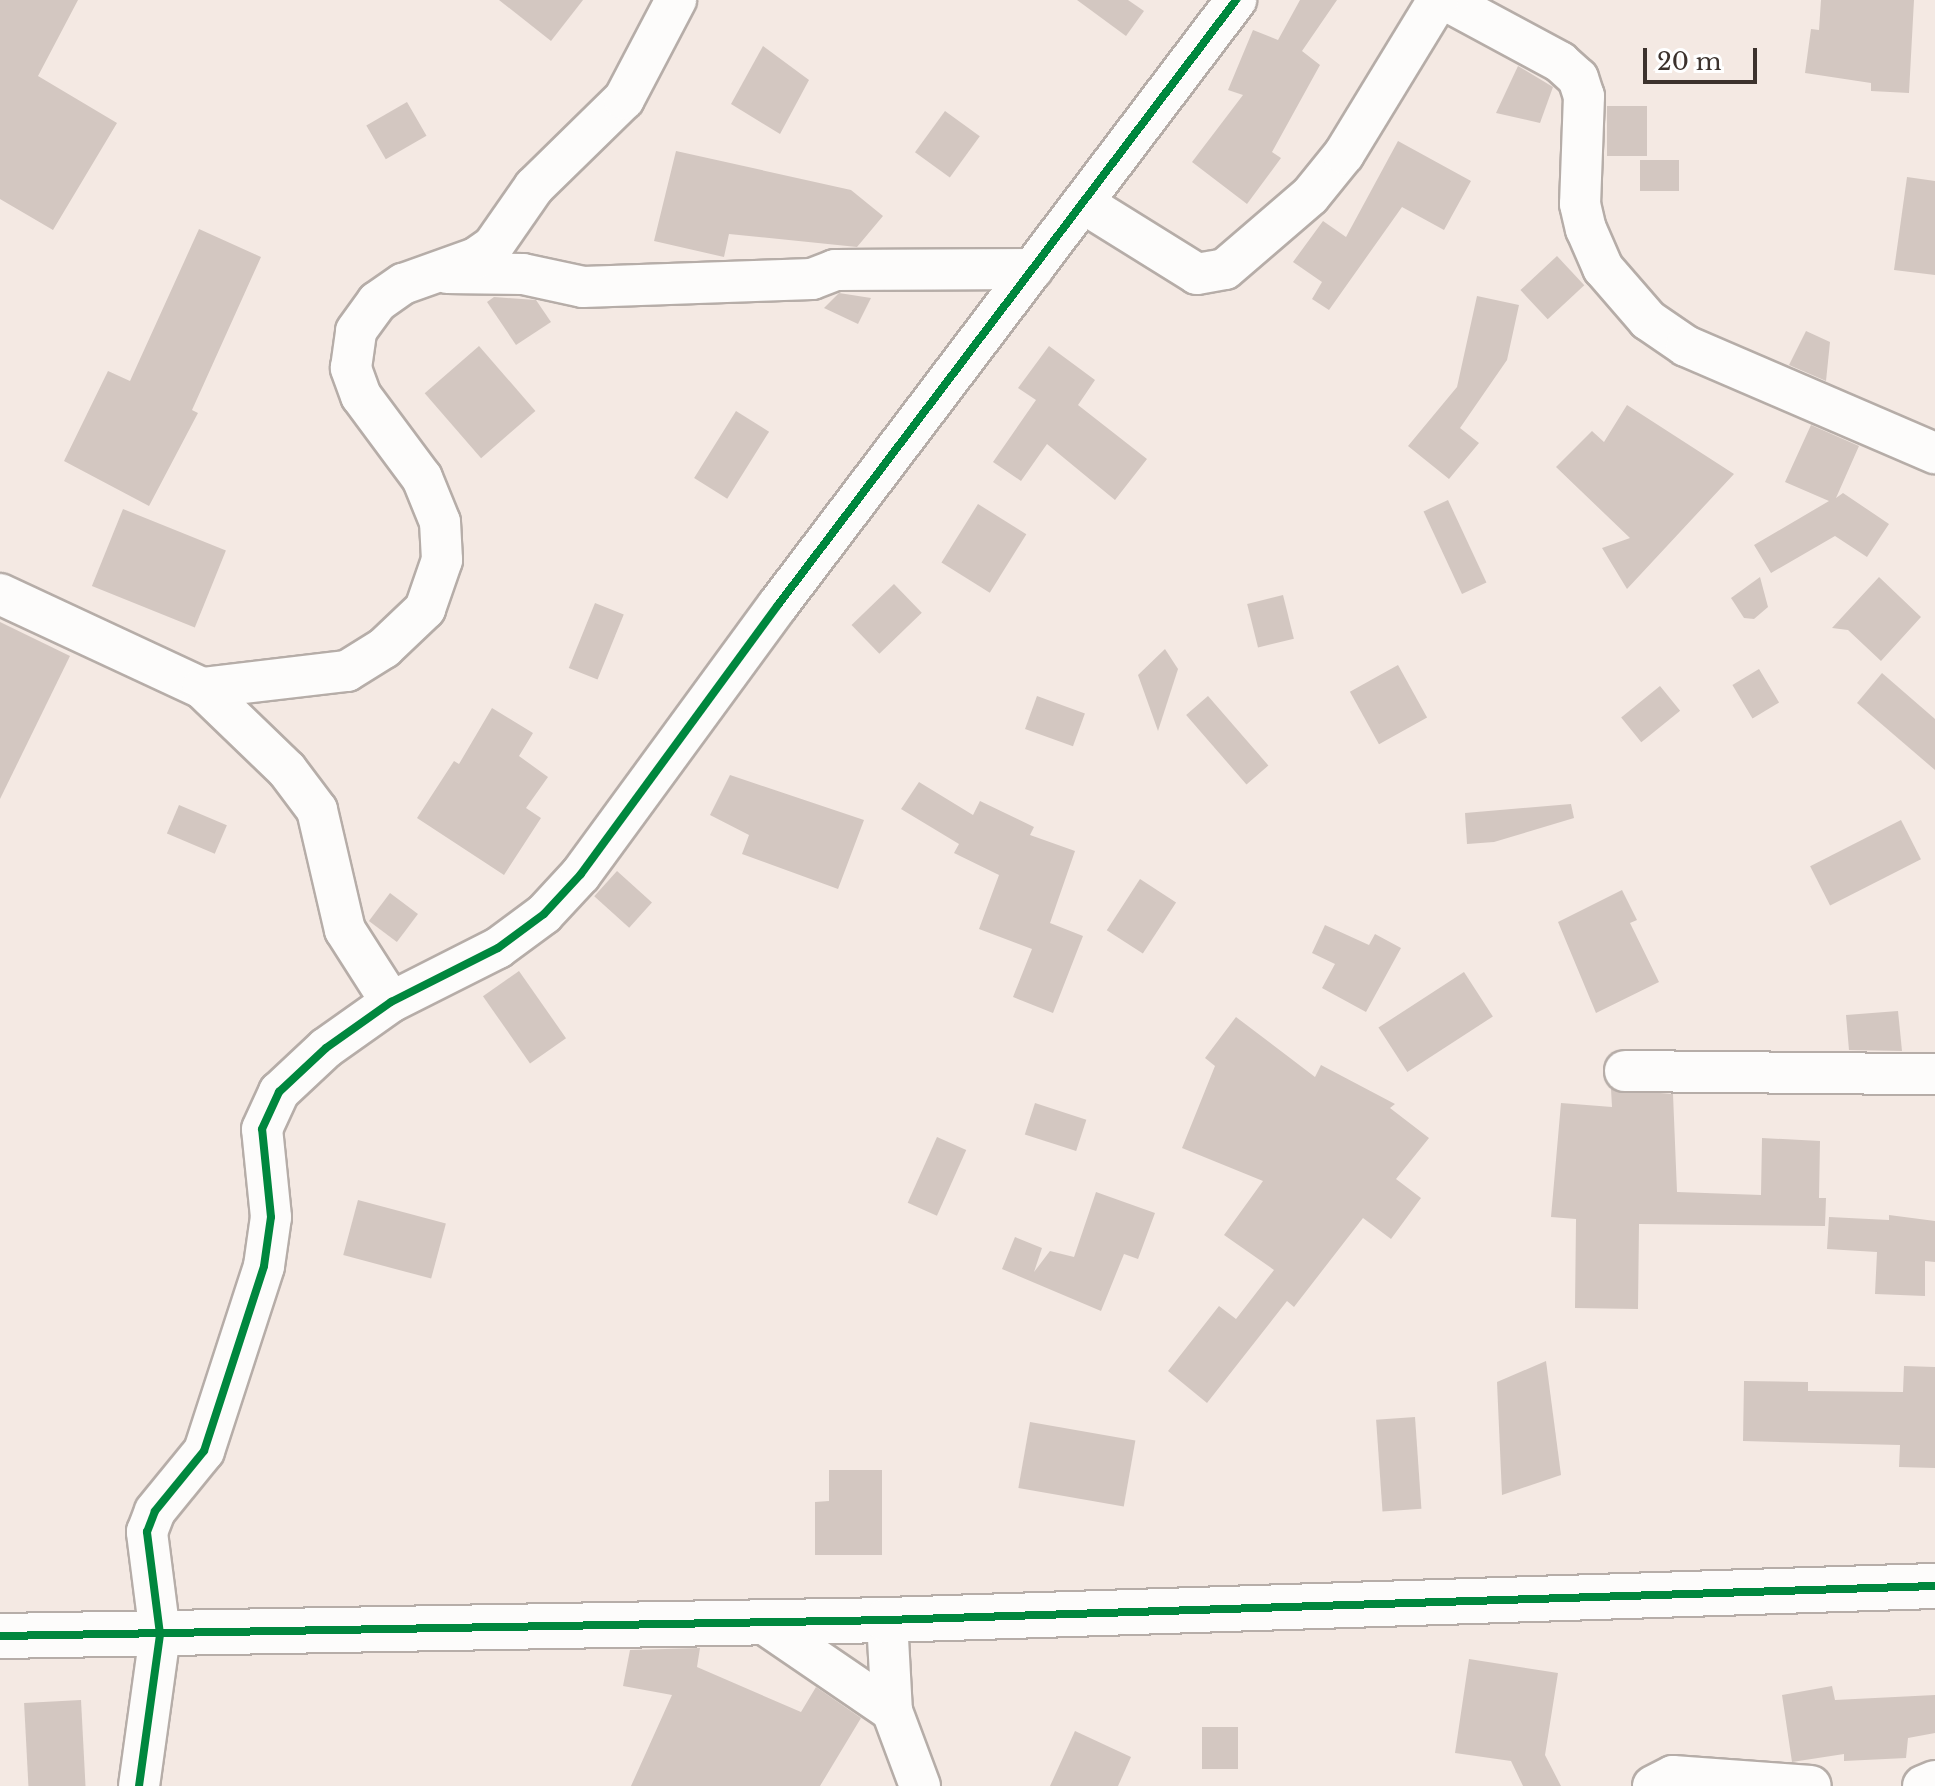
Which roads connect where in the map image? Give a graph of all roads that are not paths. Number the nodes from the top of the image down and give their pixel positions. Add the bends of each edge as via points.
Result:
1 (676, 0) edge
2 (1236, 0) edge
3 (1438, 0) edge
4 (1445, 0) edge
5 (1083, 203) junction
6 (1033, 269) junction
7 (435, 273) junction
8 (1935, 453) edge
9 (0, 594) edge
10 (202, 688) junction
11 (391, 1002) junction
12 (1625, 1071) dead end
13 (1935, 1074) edge
14 (1935, 1586) edge
15 (887, 1620) junction
16 (763, 1623) junction
17 (160, 1634) junction
18 (0, 1636) edge
19 (892, 1711) junction
20 (1935, 1781) edge
21 (139, 1786) edge
22 (920, 1786) edge
23 (1653, 1786) edge
24 (1811, 1786) edge
25 (1923, 1786) edge

1 - 7 street via 624,99 526,196 493,246
2 - 5 street
3 - 5 street via 1344,154 1310,196 1225,269 1197,274
4 - 8 street via 1560,62 1578,78 1584,96 1580,204 1586,229 1603,268 1648,320 1686,346
5 - 6 street
6 - 7 street via 835,270 812,279 583,287 523,274
6 - 11 street via 581,874 544,914 498,948
7 - 10 street via 403,284 377,302 356,331 351,368 361,396 422,478 440,522 442,560 425,609 384,648 347,671
9 - 10 street
10 - 11 street via 287,770 317,810 345,930
11 - 17 street via 326,1048 279,1092 262,1129 271,1217 264,1266 204,1451 155,1511 147,1532
12 - 13 street
14 - 15 street
15 - 16 street
15 - 19 street
16 - 17 street
16 - 19 street
17 - 18 street
17 - 21 street
19 - 22 street
20 - 25 street
23 - 24 street via 1673,1776

